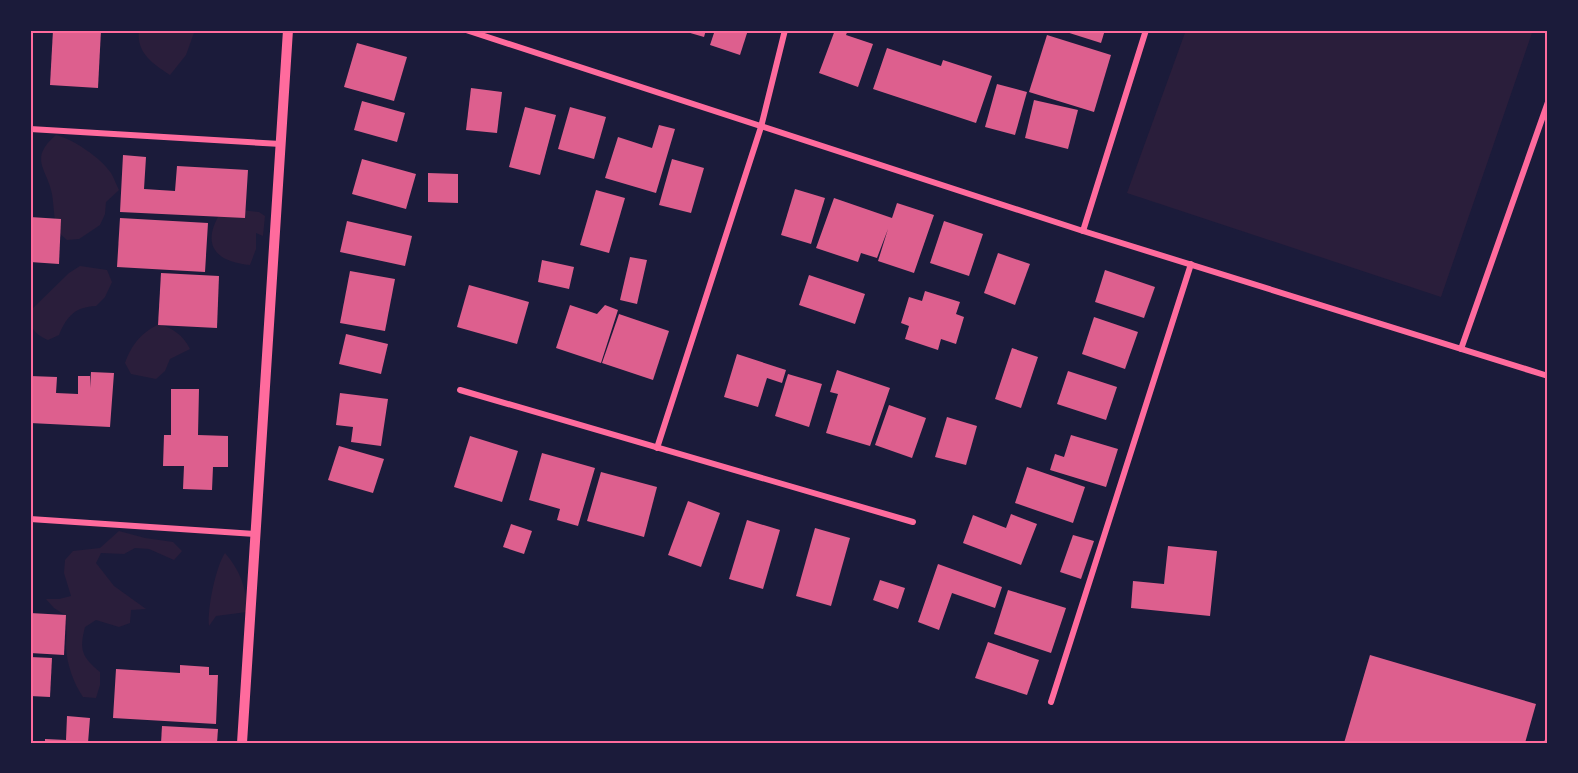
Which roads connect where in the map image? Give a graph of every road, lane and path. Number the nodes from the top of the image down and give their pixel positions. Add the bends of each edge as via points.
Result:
1 (288, 30) edge
2 (466, 30) edge
3 (785, 30) edge
4 (1146, 30) edge
5 (1548, 102) edge
6 (761, 127) junction
7 (30, 129) edge
8 (281, 144) junction
9 (1083, 231) junction
10 (1191, 264) junction
11 (1461, 349) junction
12 (1548, 376) edge
13 (460, 390) dead end
14 (657, 448) junction
15 (30, 519) edge
16 (913, 522) dead end
17 (255, 534) junction
18 (1051, 702) dead end
19 (242, 743) edge

1 - 8 street
2 - 6 street
3 - 6 street
4 - 9 street
5 - 11 street
6 - 9 street
6 - 14 street
7 - 8 street
8 - 17 street
9 - 10 street
10 - 11 street
10 - 18 street
11 - 12 street
13 - 14 street
14 - 16 street
15 - 17 street
17 - 19 street

